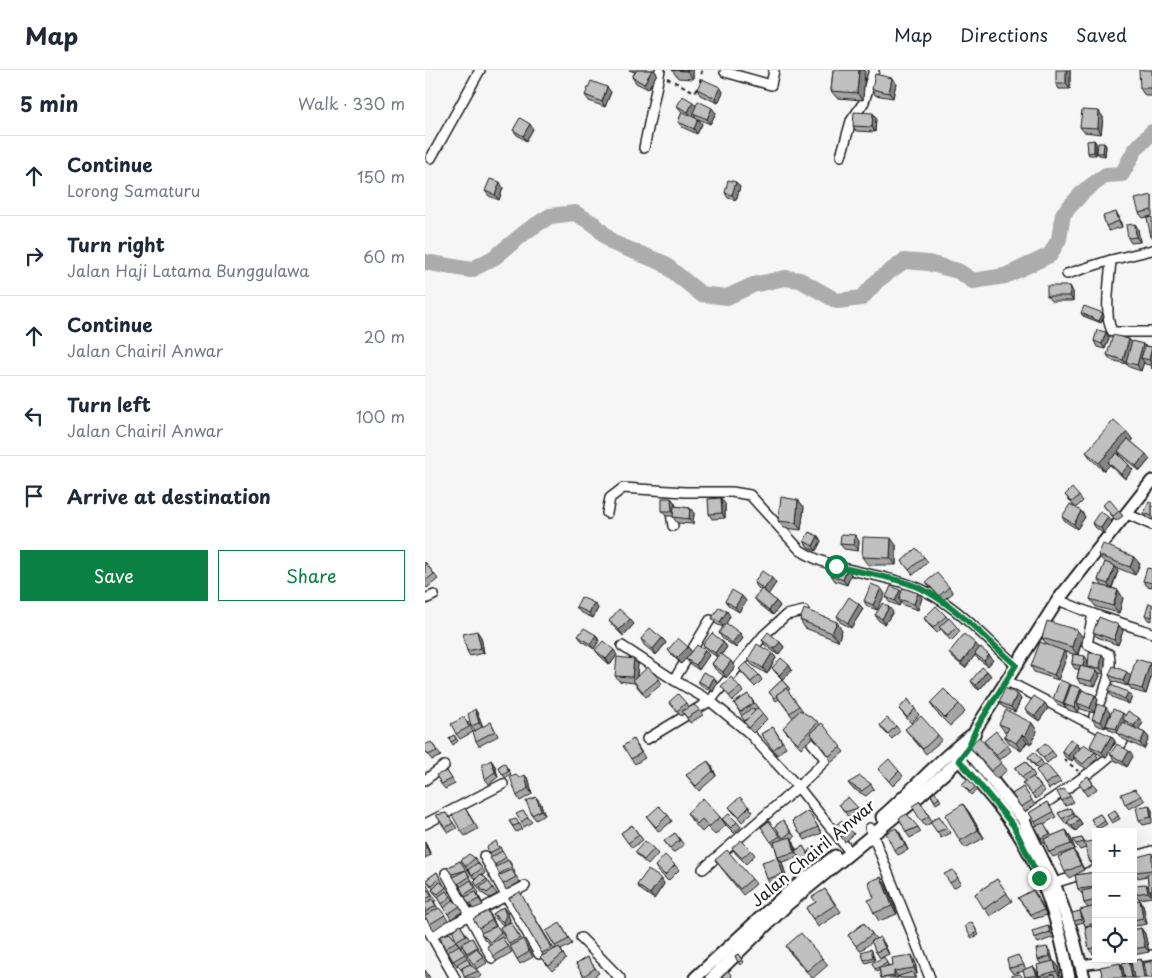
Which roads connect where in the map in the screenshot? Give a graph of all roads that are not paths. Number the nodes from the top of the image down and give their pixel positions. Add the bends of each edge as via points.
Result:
1 (480, 70) edge
2 (774, 70) edge
3 (874, 70) edge
4 (659, 72) edge
5 (725, 72) dead end
6 (644, 148) dead end
7 (841, 156) dead end
8 (431, 158) dead end
9 (1152, 250) edge
10 (1111, 260) junction
11 (1067, 274) dead end
12 (1152, 332) edge
13 (1152, 480) edge
14 (671, 491) junction
15 (607, 514) dead end
16 (1127, 514) junction
17 (1152, 525) edge
18 (673, 526) dead end
19 (435, 595) dead end
20 (425, 599) edge
21 (1059, 600) junction
22 (804, 611) edge
23 (1093, 614) junction
24 (710, 620) edge
25 (1152, 633) edge
26 (622, 646) dead end
27 (1016, 665) junction
28 (675, 680) junction
29 (1007, 681) junction
30 (710, 701) junction
31 (1091, 724) junction
32 (647, 739) dead end
33 (812, 742) edge
34 (965, 745) junction
35 (951, 751) junction
36 (959, 760) junction
37 (444, 766) dead end
38 (425, 780) edge
39 (503, 784) dead end
40 (799, 787) junction
41 (1023, 819) junction
42 (425, 824) edge
43 (872, 831) junction
44 (846, 847) junction
45 (1152, 851) edge
46 (484, 856) dead end
47 (1137, 856) edge
48 (703, 869) dead end
49 (1092, 871) edge
50 (446, 873) edge
51 (1054, 883) junction
52 (525, 886) dead end
53 (505, 895) junction
54 (469, 914) junction
55 (425, 924) edge
56 (432, 935) junction
57 (581, 938) dead end
58 (539, 954) edge
59 (1152, 955) edge
60 (1137, 957) edge
61 (492, 958) edge
62 (1099, 963) edge
63 (1081, 966) junction
64 (455, 978) edge
65 (620, 978) edge
66 (695, 978) edge
67 (712, 978) edge
68 (930, 978) edge
69 (1069, 978) edge
70 (1083, 978) edge

1 - 8 street
2 - 5 street via 771,85
3 - 7 street via 864,102 851,121
4 - 6 street
9 - 10 street
10 - 11 street
10 - 12 street via 1108,326 1119,333
13 - 16 main road, Jalan Chairil Anwar
14 - 15 street via 623,488 610,498
14 - 18 street
14 - 27 street via 750,495 799,550 823,562 929,592
16 - 17 street
16 - 21 main road, Jalan Chairil Anwar
19 - 20 street
21 - 23 street
21 - 27 main road, Jalan Chairil Anwar
22 - 30 street via 786,615 763,636
23 - 25 street
23 - 31 street via 1087,644 1108,652 1110,658 1105,686
24 - 28 street
26 - 28 street
27 - 29 main road, Jalan Chairil Anwar
28 - 30 street
29 - 31 street
29 - 34 main road, Jalan Chairil Anwar
30 - 32 street
30 - 40 street via 762,746
31 - 41 street via 1123,742 1083,776
33 - 40 street via 826,760
34 - 35 main road, Jalan Chairil Anwar
34 - 36 main road, Jalan Chairil Anwar
34 - 41 main road
35 - 36 main road
35 - 43 main road, Jalan Chairil Anwar
36 - 43 main road, Jalan Chairil Anwar
36 - 69 main road via 1013,825 1029,856 1059,929
37 - 38 street
39 - 42 street
40 - 44 street
40 - 48 street
41 - 51 main road
43 - 44 main road, Jalan Chairil Anwar
43 - 67 main road, Jalan Chairil Anwar via 788,904
43 - 68 street
44 - 66 main road, Jalan Chairil Anwar via 786,894
45 - 47 street
46 - 53 street
49 - 51 street
50 - 54 street
51 - 63 main road
52 - 53 street
53 - 54 street
53 - 58 street
54 - 56 street
54 - 61 street
55 - 56 street
56 - 64 street
57 - 65 street
59 - 60 street
62 - 63 street
63 - 70 main road

